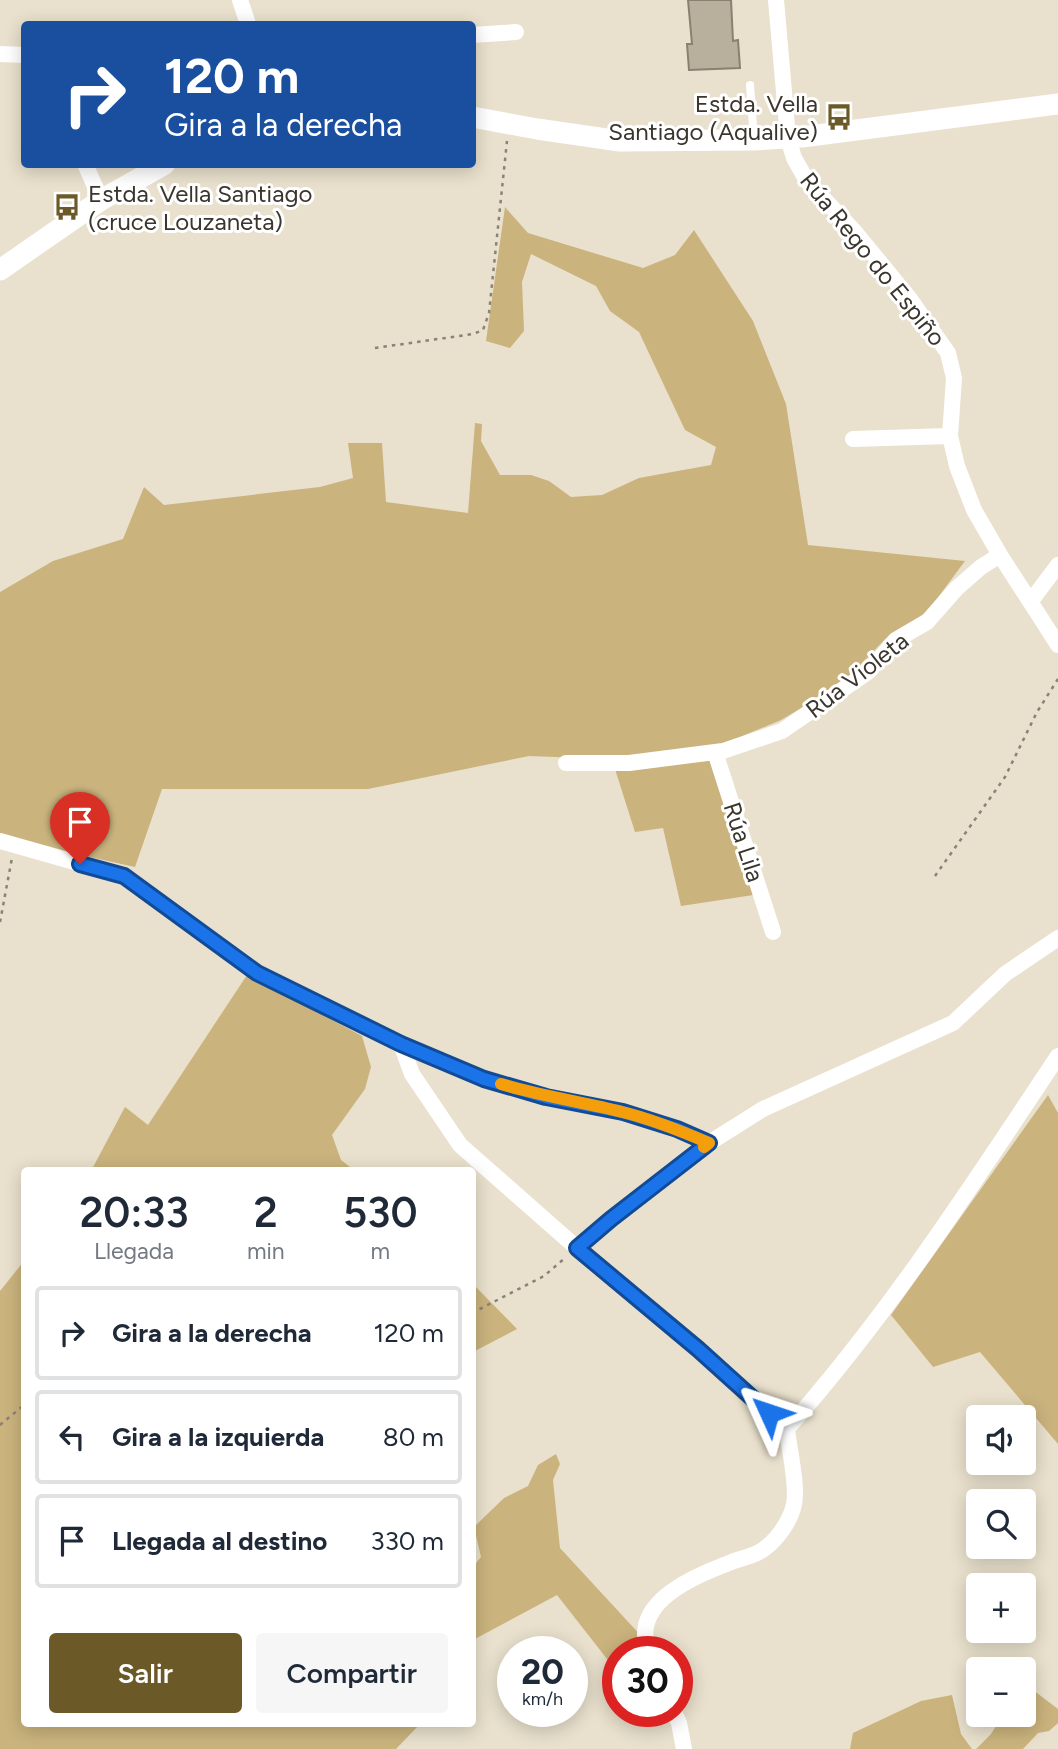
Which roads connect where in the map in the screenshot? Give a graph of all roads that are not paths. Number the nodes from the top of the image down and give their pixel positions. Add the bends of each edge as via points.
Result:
1 (240, 0) edge
2 (776, 0) edge
3 (247, 21) edge
4 (516, 32) dead end
5 (476, 35) edge
6 (0, 54) edge
7 (21, 55) edge
8 (750, 85) dead end
9 (1058, 104) edge
10 (476, 118) edge
11 (788, 138) junction
12 (754, 140) junction
13 (87, 168) edge
14 (157, 168) edge
15 (101, 201) junction
16 (0, 270) edge
17 (950, 436) junction
18 (853, 439) dead end
19 (1000, 555) junction
20 (1058, 565) edge
21 (1031, 601) junction
22 (1058, 645) edge
23 (715, 752) junction
24 (566, 763) dead end
25 (8, 843) edge
26 (773, 932) dead end
27 (1058, 938) edge
28 (401, 1044) junction
29 (1058, 1056) edge
30 (709, 1143) junction
31 (577, 1248) junction
32 (787, 1429) junction
33 (646, 1636) edge
34 (680, 1727) edge
35 (684, 1749) edge

1 - 3 street
2 - 11 street, Rúa Rego do Espiño
4 - 5 street
6 - 7 street
8 - 12 lane
9 - 11 main road
10 - 12 main road via 621,141
11 - 12 main road
11 - 17 street, Rúa Rego do Espiño via 807,181 871,251 948,353 954,378
13 - 15 street
14 - 15 main road
15 - 16 main road
17 - 18 street
17 - 19 street, Rúa Rego do Espiño via 975,510
19 - 21 street, Rúa Rego do Espiño
19 - 23 street, Rúa Violeta via 957,588 927,622 897,640 868,672 826,703 782,731
20 - 21 street
21 - 22 street, Rúa Rego do Espiño
23 - 24 street, Rúa Violeta via 629,763
23 - 26 street, Rúa Lila
25 - 28 street via 124,876 257,973
27 - 30 street via 1005,974 953,1023 763,1109
28 - 30 street via 484,1079 623,1112
28 - 31 street via 412,1074 460,1146
29 - 32 street via 904,1282 832,1379
30 - 31 street
31 - 32 street
32 - 33 street via 794,1504 783,1529 764,1550 703,1573 661,1598 647,1620
34 - 35 street

